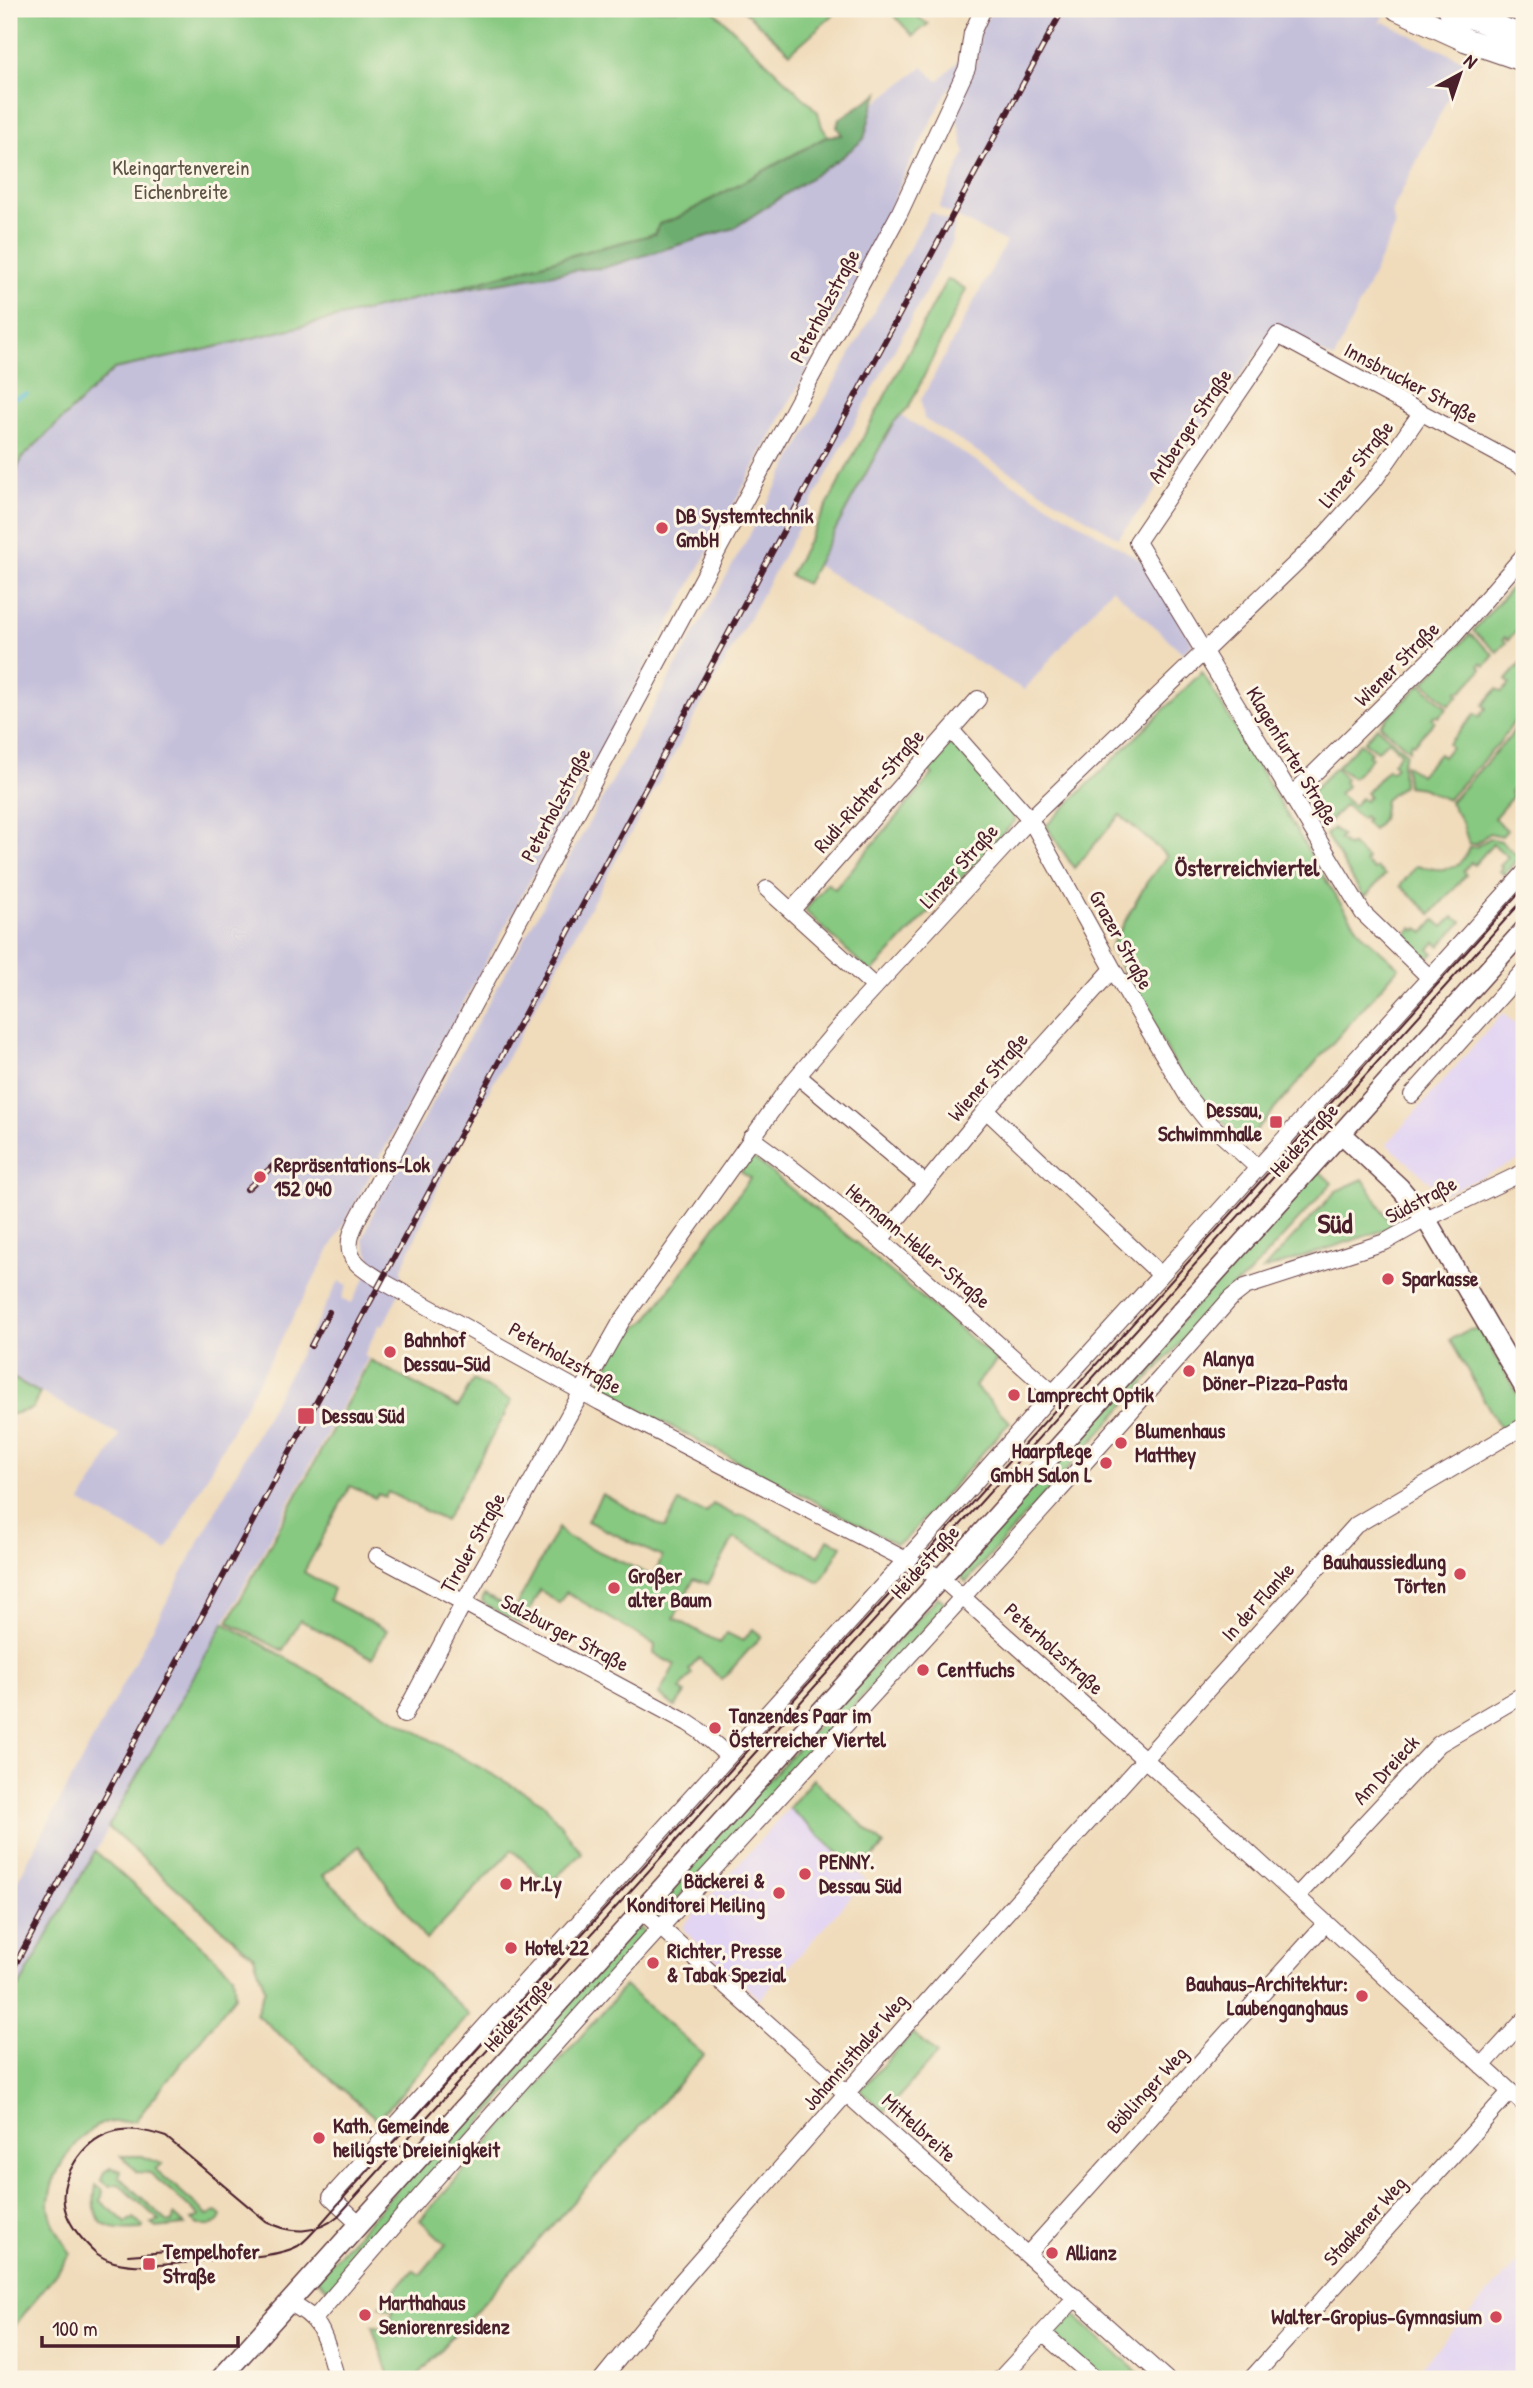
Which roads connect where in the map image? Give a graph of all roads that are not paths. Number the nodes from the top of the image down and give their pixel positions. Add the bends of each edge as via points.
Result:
1 (983, 9) edge
2 (1398, 9) edge
3 (1450, 9) edge
4 (1470, 29) junction
5 (1524, 37) edge
6 (1524, 60) edge
7 (1278, 335) joint
8 (1422, 414) junction
9 (1524, 468) edge
10 (1137, 542) joint
11 (1524, 555) edge
12 (1205, 652) junction
13 (978, 699) dead end
14 (951, 730) junction
15 (1292, 795) junction
16 (1030, 819) junction
17 (1524, 873) edge
18 (767, 889) dead end
19 (792, 911) junction
20 (1524, 930) edge
21 (1113, 969) junction
22 (1524, 971) edge
23 (1430, 978) junction
24 (875, 987) junction
25 (798, 1076) junction
26 (1412, 1095) dead end
27 (986, 1110) junction
28 (1341, 1133) junction
29 (751, 1138) junction
30 (1258, 1168) junction
31 (1524, 1171) edge
32 (925, 1183) junction
33 (1426, 1219) junction
34 (880, 1240) junction
35 (1161, 1275) junction
36 (1524, 1387) edge
37 (581, 1391) junction
38 (1053, 1392) junction
39 (1524, 1426) edge
40 (377, 1556) dead end
41 (903, 1560) junction
42 (941, 1578) junction
43 (963, 1596) junction
44 (464, 1602) junction
45 (1524, 1694) edge
46 (404, 1715) dead end
47 (728, 1756) junction
48 (1146, 1759) junction
49 (1297, 1896) junction
50 (642, 1911) junction
51 (1326, 1923) junction
52 (660, 1927) junction
53 (1524, 2020) edge
54 (1482, 2066) junction
55 (848, 2092) junction
56 (1510, 2092) junction
57 (1524, 2104) edge
58 (360, 2224) junction
59 (1028, 2254) junction
60 (1076, 2297) junction
61 (289, 2303) junction
62 (315, 2318) junction
63 (1044, 2333) junction
64 (220, 2379) edge
65 (337, 2379) edge
66 (603, 2379) edge
67 (1000, 2379) edge
68 (1095, 2379) edge
69 (1166, 2379) edge
70 (1251, 2379) edge

1 - 37 street, Peterholzstraße via 972,33 967,68 899,214 350,1238 352,1258 364,1269
2 - 4 main road
3 - 4 main road
4 - 5 main road
4 - 6 main road
7 - 8 street, Innsbrucker Straße
7 - 10 street, Arlberger Straße
8 - 9 street, Innsbrucker Straße
8 - 12 street, Linzer Straße via 1376,478
10 - 12 street, Klagenfurter Straße
11 - 15 street, Wiener Straße via 1452,638
12 - 15 street, Klagenfurter Straße
12 - 16 street, Linzer Straße
13 - 14 street, Rudi-Richter-Straße
14 - 16 street, Grazer Straße
14 - 19 street, Rudi-Richter-Straße
15 - 23 street, Klagenfurter Straße via 1363,913
16 - 21 street, Grazer Straße
16 - 24 street, Linzer Straße
17 - 23 street, Heidestraße
18 - 19 street
19 - 24 street
20 - 28 street, Heidestraße
21 - 27 street, Wiener Straße
21 - 30 street, Grazer Straße via 1188,1097
22 - 26 street
23 - 30 street, Heidestraße
24 - 25 street, Linzer Straße
25 - 29 street, Linzer Straße
25 - 32 street
27 - 32 street, Wiener Straße
27 - 35 street
28 - 33 street
28 - 42 street, Heidestraße
29 - 34 street, Hermann-Heller-Straße
29 - 37 street, Linzer Straße via 621,1322
30 - 35 street, Heidestraße
31 - 33 street, Südstraße
32 - 34 street, Wiener Straße
33 - 36 street
33 - 43 street, Südstraße via 1385,1242 1254,1283 1231,1297
34 - 38 street, Hermann-Heller-Straße
35 - 38 street, Heidestraße
37 - 41 street, Peterholzstraße
37 - 44 street, Tiroler Straße
38 - 41 street, Heidestraße
39 - 48 street, In der Flanke via 1356,1525
40 - 44 street, Salzburger Straße
41 - 42 street, Peterholzstraße
41 - 47 street, Heidestraße
42 - 43 street, Peterholzstraße
42 - 50 street, Heidestraße
43 - 48 street, Peterholzstraße
43 - 52 street
44 - 46 street, Tiroler Straße
44 - 47 street, Salzburger Straße via 688,1723
45 - 49 street, Am Dreieck via 1439,1744
47 - 58 street, Heidestraße via 331,2197
48 - 49 street, Peterholzstraße
48 - 55 street, Johannisthaler Weg
49 - 51 street, Peterholzstraße
50 - 52 street, Mittelbreite
50 - 58 street, Heidestraße
51 - 54 street, Peterholzstraße
51 - 59 street, Böblinger Weg
52 - 55 street, Mittelbreite
52 - 62 street
53 - 54 street
54 - 56 street, Peterholzstraße
55 - 59 street, Mittelbreite
55 - 66 street, Johannisthaler Weg via 680,2283
56 - 57 street, Peterholzstraße
56 - 70 street, Staakener Weg
58 - 61 street, Heidestraße
59 - 60 street, Mittelbreite
60 - 63 street
60 - 69 street, Mittelbreite
61 - 62 street
61 - 64 street, Heidestraße
62 - 65 street
63 - 67 street
63 - 68 street

